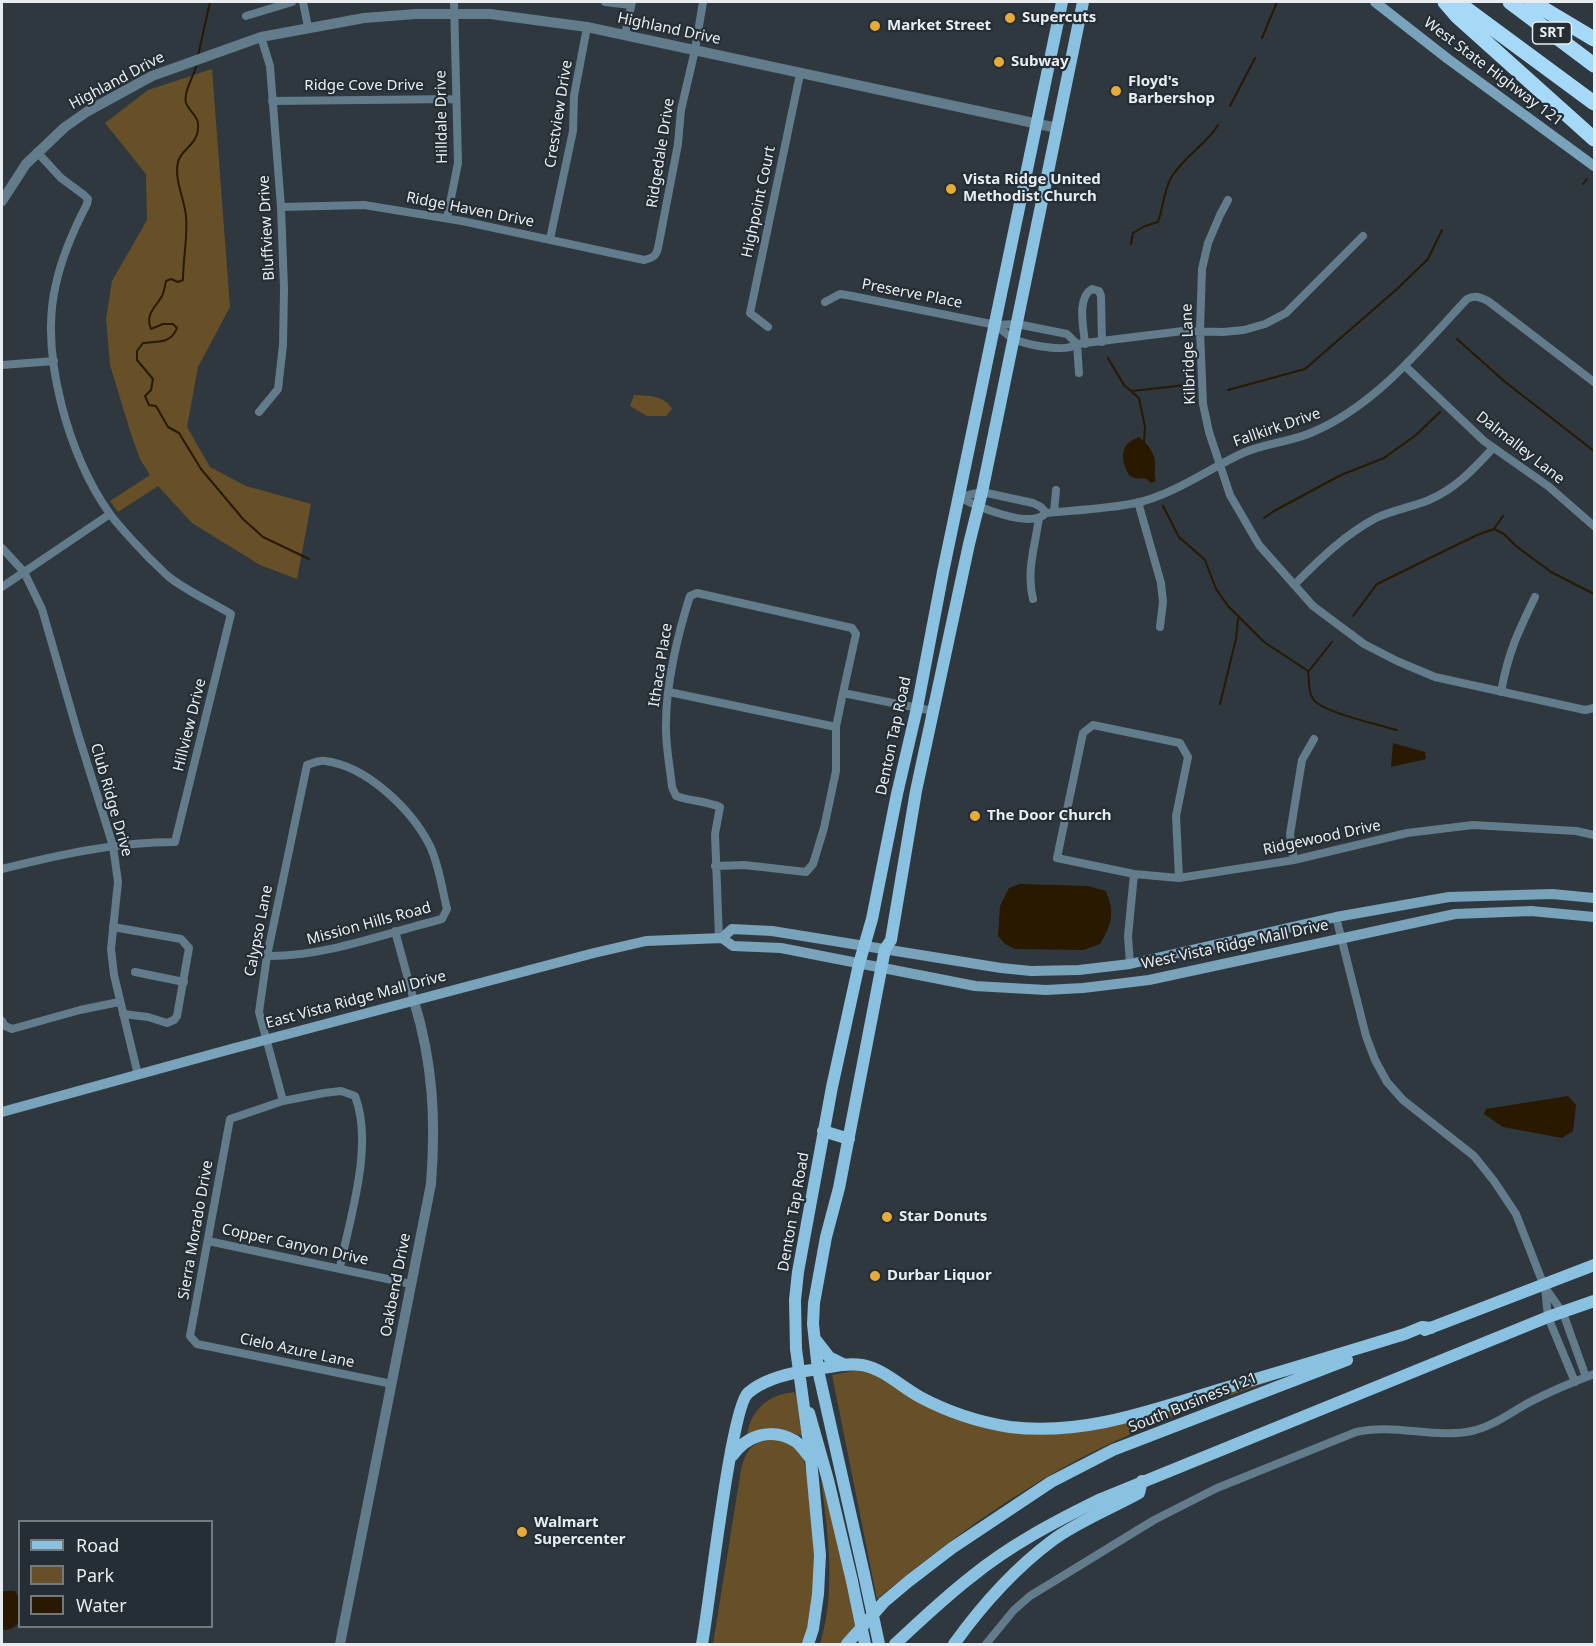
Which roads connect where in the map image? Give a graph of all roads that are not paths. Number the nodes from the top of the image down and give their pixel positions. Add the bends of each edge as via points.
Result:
1 (292, 2) edge
2 (303, 2) edge
3 (454, 2) edge
4 (605, 2) edge
5 (703, 2) edge
6 (1062, 2) edge
7 (1076, 2) edge
8 (1083, 2) edge
9 (1375, 2) edge
10 (1445, 2) edge
11 (1457, 2) edge
12 (1510, 2) edge
13 (1532, 2) edge
14 (631, 3) edge
15 (454, 14) junction
16 (246, 16) dead end
17 (308, 27) junction
18 (587, 27) junction
19 (625, 36) junction
20 (261, 37) junction
21 (1594, 39) edge
22 (695, 50) junction
23 (1070, 64) junction
24 (1594, 65) edge
25 (800, 74) junction
26 (456, 99) junction
27 (272, 101) junction
28 (1594, 103) edge
29 (1037, 124) junction
30 (1057, 128) junction
31 (1594, 139) edge
32 (37, 152) junction
33 (1594, 166) edge
34 (1228, 200) dead end
35 (2, 201) edge
36 (281, 207) junction
37 (447, 218) junction
38 (1363, 236) dead end
39 (550, 239) junction
40 (652, 259) joint
41 (825, 302) dead end
42 (1017, 324) junction
43 (996, 325) junction
44 (768, 327) dead end
45 (1200, 331) junction
46 (1014, 339) junction
47 (1102, 342) junction
48 (1081, 344) junction
49 (54, 361) junction
50 (2, 365) edge
51 (1405, 366) junction
52 (1079, 373) dead end
53 (1594, 382) edge
54 (260, 412) dead end
55 (1493, 448) junction
56 (1220, 464) junction
57 (1056, 490) dead end
58 (982, 492) junction
59 (959, 496) junction
60 (1138, 502) junction
61 (978, 507) junction
62 (110, 514) junction
63 (1046, 514) junction
64 (1594, 526) edge
65 (2, 548) edge
66 (24, 572) junction
67 (1294, 585) junction
68 (2, 587) edge
69 (1535, 597) dead end
70 (1033, 600) dead end
71 (1160, 627) dead end
72 (669, 692) junction
73 (1501, 692) junction
74 (843, 693) junction
75 (917, 708) junction
76 (1594, 708) edge
77 (933, 711) junction
78 (836, 727) junction
79 (1314, 739) dead end
80 (307, 765) joint
81 (1594, 834) edge
82 (113, 846) junction
83 (1294, 860) junction
84 (715, 866) junction
85 (2, 869) edge
86 (1134, 874) junction
87 (1179, 878) junction
88 (1594, 898) edge
89 (1336, 917) junction
90 (1594, 917) edge
91 (113, 927) junction
92 (395, 931) junction
93 (1342, 937) junction
94 (721, 938) junction
95 (864, 946) junction
96 (885, 949) junction
97 (267, 956) junction
98 (859, 964) junction
99 (1130, 964) junction
100 (881, 968) junction
101 (135, 972) dead end
102 (184, 981) junction
103 (1123, 984) junction
104 (414, 1001) junction
105 (119, 1002) junction
106 (123, 1014) junction
107 (2, 1021) edge
108 (265, 1040) junction
109 (138, 1074) junction
110 (283, 1101) junction
111 (2, 1112) edge
112 (824, 1131) junction
113 (849, 1139) junction
114 (208, 1241) junction
115 (1594, 1265) edge
116 (340, 1267) junction
117 (411, 1284) junction
118 (1544, 1286) junction
119 (1594, 1300) edge
120 (1563, 1312) junction
121 (1548, 1317) junction
122 (1431, 1328) junction
123 (814, 1338) junction
124 (197, 1344) joint
125 (796, 1353) junction
126 (845, 1365) junction
127 (818, 1370) junction
128 (799, 1372) junction
129 (1590, 1375) edge
130 (767, 1382) junction
131 (1575, 1382) junction
132 (392, 1384) junction
133 (805, 1403) junction
134 (811, 1459) junction
135 (730, 1460) junction
136 (1142, 1481) junction
137 (340, 1644) edge
138 (702, 1644) edge
139 (808, 1644) edge
140 (847, 1644) edge
141 (865, 1644) edge
142 (879, 1644) edge
143 (895, 1644) edge
144 (954, 1644) edge
145 (986, 1644) edge

1 - 16 street
2 - 17 street
3 - 15 street, Hilldale Drive
4 - 14 street
5 - 22 street, Ridgedale Drive
6 - 29 main road, Denton Tap Road
7 - 23 main road via 1068,46
8 - 23 main road
9 - 33 main road, West State Highway 121
10 - 31 highway
11 - 28 highway, SRT
12 - 24 highway, SRT
13 - 21 highway
14 - 19 street
15 - 17 street, Highland Drive via 364,18
15 - 18 street, Highland Drive via 506,16
15 - 26 street, Hilldale Drive
17 - 20 street, Highland Drive
18 - 19 street, Highland Drive
18 - 39 street, Crestview Drive via 574,96 573,131
19 - 22 street, Highland Drive
20 - 27 street, Bluffview Drive via 270,66
20 - 32 street, Highland Drive via 163,71 88,111
22 - 25 street, Highland Drive
22 - 40 street, Ridgedale Drive via 658,248
23 - 30 main road
25 - 29 street, Highland Drive
25 - 44 street, Highpoint Court via 750,313
26 - 27 street, Ridge Cove Drive
26 - 37 street, Hilldale Drive via 458,163
27 - 36 street, Bluffview Drive
29 - 30 street, Highland Drive
29 - 43 main road, Denton Tap Road
30 - 42 main road
32 - 35 street, Highland Drive
32 - 49 street via 88,200 56,285 52,308
34 - 45 street, Kilbridge Lane via 1208,243
36 - 37 street, Ridge Haven Drive via 364,205
36 - 54 street, Bluffview Drive via 283,345 278,389
37 - 39 street, Ridge Haven Drive
38 - 45 street via 1286,313 1244,330
39 - 40 street, Ridge Haven Drive
41 - 43 street, Preserve Place via 840,294
42 - 43 street
42 - 46 main road
42 - 48 street via 1067,334
43 - 46 street
43 - 59 main road, Denton Tap Road
45 - 47 street
45 - 56 street, Kilbridge Lane via 1203,404
46 - 48 street via 1064,350
46 - 58 main road
47 - 48 street
47 - 48 street via 1101,296 1092,289 1084,295
48 - 52 street
49 - 50 street
49 - 62 street via 63,412 75,447
51 - 53 street, Fallkirk Drive via 1467,299 1479,297
51 - 55 street, Dalmalley Lane
51 - 56 street, Fallkirk Drive via 1336,421 1291,440 1246,451
55 - 64 street, Dalmalley Lane via 1548,486
55 - 67 street via 1454,486 1355,531
56 - 60 street, Fallkirk Drive
56 - 67 street, Kilbridge Lane via 1244,521
57 - 63 street
58 - 59 street
58 - 61 main road
58 - 63 street via 1034,503
59 - 61 street, Fallkirk Drive
59 - 75 main road, Denton Tap Road
60 - 63 street, Fallkirk Drive
60 - 71 street via 1161,583
61 - 63 street, Fallkirk Drive via 1022,518
61 - 77 main road
62 - 66 street
62 - 82 street, Hillview Drive via 169,577 231,614 175,843
63 - 70 street via 1030,571
65 - 66 street, Club Ridge Drive
66 - 68 street
66 - 82 street, Club Ridge Drive via 42,609
67 - 73 street, Kilbridge Lane via 1337,625 1397,662 1435,677
69 - 73 street via 1514,640
72 - 74 street, Ithaca Place via 681,623 690,596 697,593 852,628 856,634
72 - 78 street
72 - 84 street, Ithaca Place via 666,724 672,788 676,796 720,807 714,834
73 - 76 street, Kilbridge Lane via 1585,710
74 - 75 street
74 - 78 street, Ithaca Place
75 - 77 street
75 - 95 main road, Denton Tap Road
77 - 96 main road via 891,940
78 - 84 street, Ithaca Place via 836,771 813,864 806,872
79 - 83 street via 1302,760 1290,834
80 - 92 street, Mission Hills Road via 324,760 378,784 418,826 431,849 447,909 442,919
80 - 97 street, Calypso Lane
81 - 83 street, Ridgewood Drive via 1473,825 1407,833
82 - 85 street
82 - 91 street, Club Ridge Drive via 118,882
83 - 87 street, Ridgewood Drive
84 - 94 street, Ithaca Place
86 - 87 street, Ridgewood Drive
86 - 87 street, Ridgewood Drive via 1058,858 1083,733 1093,725 1180,743 1188,757 1176,816
86 - 99 street via 1128,936
88 - 89 main road, West Vista Ridge Mall Drive via 1552,894 1449,897
89 - 93 street
89 - 99 main road, West Vista Ridge Mall Drive
90 - 93 main road, West Vista Ridge Mall Drive via 1531,911 1455,914
91 - 102 street via 181,939 189,951
91 - 105 street, Club Ridge Drive via 111,949
92 - 97 street, Mission Hills Road via 312,954
92 - 104 street, Oakbend Drive
93 - 103 main road, West Vista Ridge Mall Drive
93 - 118 street via 1366,1036 1383,1074 1403,1100 1474,1156 1494,1181 1516,1214
94 - 95 main road, East Vista Ridge Mall Drive via 732,929 762,930
94 - 98 main road, East Vista Ridge Mall Drive via 733,946 781,948
94 - 104 main road, East Vista Ridge Mall Drive via 646,941
95 - 96 main road, East Vista Ridge Mall Drive
95 - 98 main road, Denton Tap Road
96 - 99 main road, West Vista Ridge Mall Drive via 1031,971
96 - 100 main road
97 - 108 street, Calypso Lane via 259,1012
98 - 100 main road, East Vista Ridge Mall Drive
98 - 112 main road, Denton Tap Road
99 - 103 main road
100 - 103 main road, West Vista Ridge Mall Drive via 975,986 1046,990
100 - 113 main road
101 - 102 street
102 - 106 street via 177,1016 172,1022
104 - 108 main road, East Vista Ridge Mall Drive
104 - 117 street, Oakbend Drive via 428,1057 435,1139 431,1184
105 - 106 street, Club Ridge Drive
105 - 107 street via 12,1029
106 - 109 street, Club Ridge Drive
108 - 109 main road, East Vista Ridge Mall Drive
108 - 110 street, Calypso Lane
109 - 111 main road, East Vista Ridge Mall Drive
110 - 114 street, Sierra Morado Drive via 230,1119
110 - 116 street via 341,1091 355,1096 361,1153
112 - 113 main road
112 - 125 main road, Denton Tap Road via 798,1272
113 - 123 main road via 817,1280
114 - 116 street, Copper Canyon Drive
114 - 124 street, Sierra Morado Drive via 190,1336
115 - 118 main road, South Business 121
116 - 117 street, Copper Canyon Drive
117 - 132 street, Oakbend Drive
118 - 120 street
118 - 121 street
118 - 122 main road, South Business 121
119 - 120 main road
120 - 121 main road
120 - 129 street
121 - 131 street
121 - 136 main road
122 - 126 main road via 1422,1327 1122,1419 1075,1427 1029,1429 979,1421 918,1396 876,1369
122 - 140 main road, South Business 121 via 1113,1450 1051,1482 909,1581 884,1602
123 - 126 main road via 829,1357
123 - 127 main road
124 - 132 street, Cielo Azure Lane
125 - 128 main road, Denton Tap Road
125 - 130 main road
126 - 127 main road
127 - 128 main road
127 - 142 main road, bridge
128 - 130 main road
128 - 133 main road, Denton Tap Road
129 - 131 street
130 - 135 main road via 746,1394 741,1404
131 - 145 street via 1484,1427 1458,1433 1366,1429 1217,1488 1041,1588 1014,1610
132 - 137 street, Oakbend Drive
133 - 134 main road
133 - 141 main road, bridge via 815,1430
134 - 135 main road via 796,1442 778,1434 750,1438
134 - 139 main road via 820,1555 818,1594
135 - 138 main road
136 - 143 main road via 1063,1518 1014,1547 972,1576
136 - 144 main road via 1139,1493 1054,1539 1012,1573

